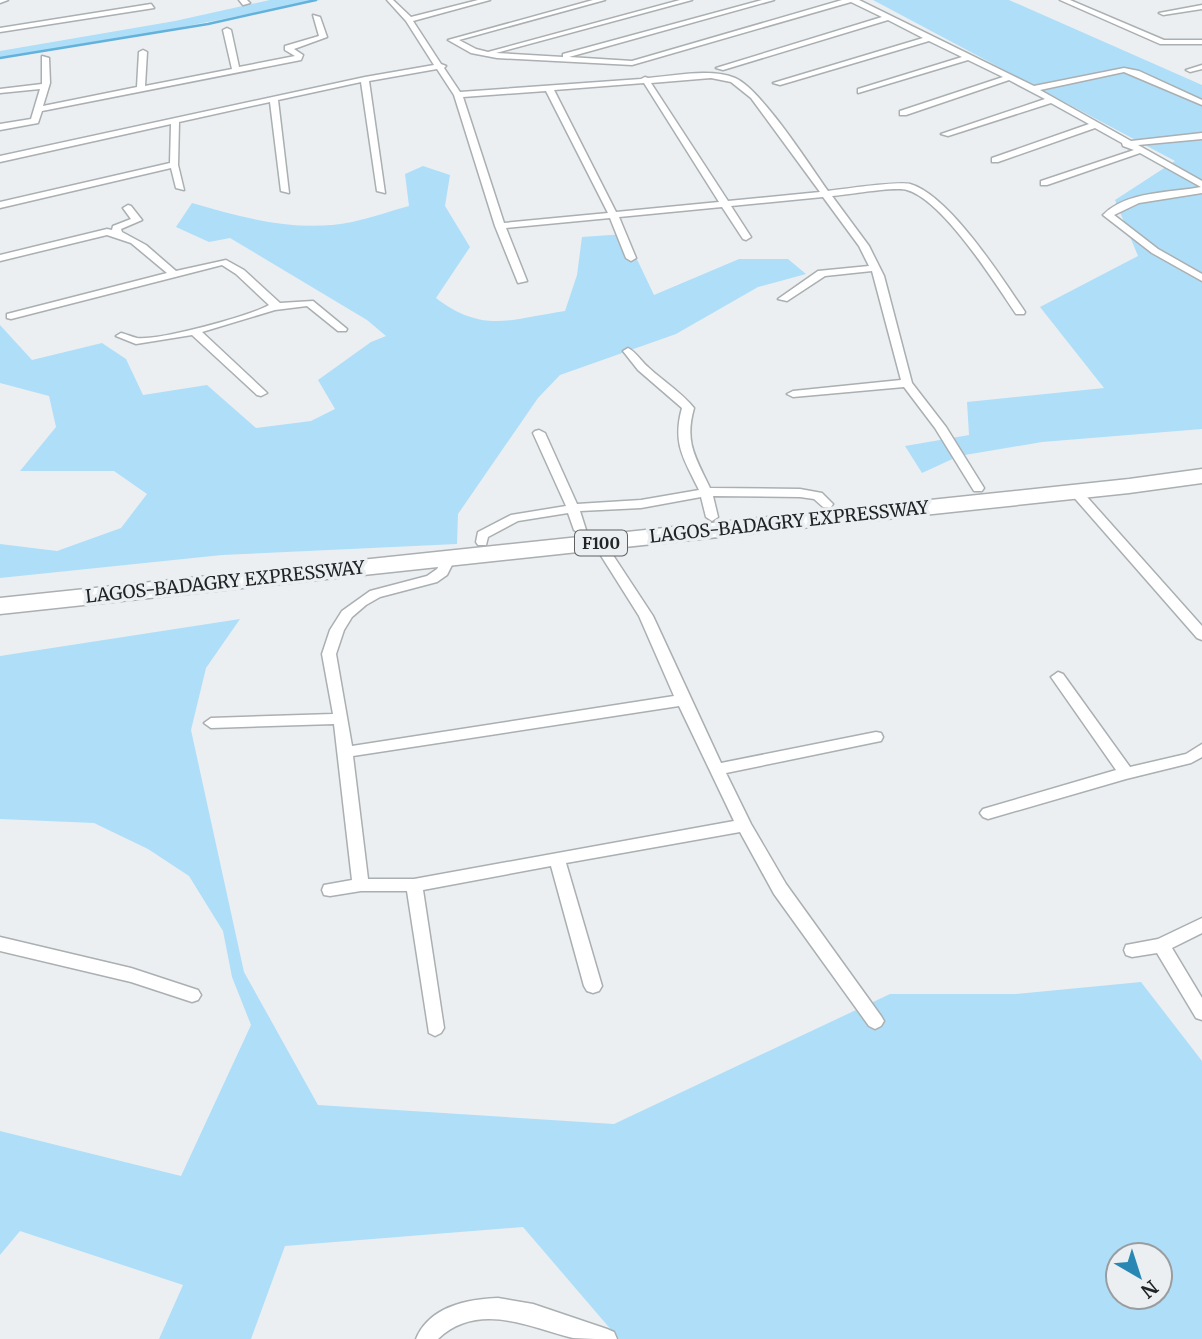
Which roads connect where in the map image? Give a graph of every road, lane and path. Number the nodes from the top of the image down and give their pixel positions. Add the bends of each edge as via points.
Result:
1 (145, 0) edge
2 (486, 0) edge
3 (601, 0) edge
4 (688, 0) edge
5 (770, 0) edge
6 (851, 0) edge
7 (1064, 0) edge
8 (390, 1) edge
9 (1202, 7) edge
10 (1163, 13) dead end
11 (316, 17) dead end
12 (890, 17) junction
13 (409, 20) junction
14 (0, 30) edge
15 (227, 30) dead end
16 (930, 38) junction
17 (1202, 41) edge
18 (143, 52) dead end
19 (484, 54) junction
20 (969, 57) junction
21 (45, 58) dead end
22 (554, 60) junction
23 (442, 66) junction
24 (1202, 67) edge
25 (720, 68) dead end
26 (236, 70) junction
27 (1190, 70) dead end
28 (1009, 78) junction
29 (365, 79) junction
30 (645, 79) junction
31 (777, 83) dead end
32 (45, 86) junction
33 (548, 87) junction
34 (141, 88) junction
35 (1033, 89) junction
36 (861, 91) dead end
37 (0, 92) edge
38 (458, 95) junction
39 (274, 99) junction
40 (1051, 100) junction
41 (1202, 103) edge
42 (40, 109) junction
43 (903, 113) dead end
44 (175, 120) junction
45 (1094, 125) junction
46 (0, 127) edge
47 (945, 134) dead end
48 (1202, 136) edge
49 (1126, 144) junction
50 (1139, 151) junction
51 (0, 159) edge
52 (995, 160) dead end
53 (174, 165) junction
54 (1202, 171) edge
55 (1179, 173) junction
56 (1044, 183) dead end
57 (181, 188) dead end
58 (1202, 188) edge
59 (286, 191) dead end
60 (382, 191) dead end
61 (827, 193) junction
62 (723, 203) junction
63 (0, 205) edge
64 (128, 208) dead end
65 (613, 214) junction
66 (500, 226) junction
67 (118, 233) junction
68 (746, 237) dead end
69 (0, 258) edge
70 (631, 258) dead end
71 (875, 268) junction
72 (173, 274) junction
73 (1202, 278) edge
74 (522, 281) dead end
75 (783, 299) dead end
76 (276, 307) junction
77 (1020, 312) dead end
78 (11, 316) dead end
79 (342, 328) dead end
80 (194, 331) junction
81 (121, 336) dead end
82 (628, 351) dead end
83 (906, 383) junction
84 (261, 393) dead end
85 (793, 394) dead end
86 (539, 433) dead end
87 (1202, 463) edge
88 (1202, 476) edge
89 (978, 488) junction
90 (1075, 491) junction
91 (706, 492) junction
92 (828, 504) junction
93 (712, 517) junction
94 (584, 527) junction
95 (449, 559) junction
96 (0, 591) edge
97 (0, 606) edge
98 (1202, 635) edge
99 (1058, 677) dead end
100 (683, 701) junction
101 (341, 719) junction
102 (211, 723) dead end
103 (876, 737) dead end
104 (1202, 749) edge
105 (345, 752) junction
106 (717, 769) junction
107 (1126, 773) junction
108 (988, 813) dead end
109 (744, 825) junction
110 (557, 859) junction
111 (361, 884) junction
112 (414, 885) junction
113 (330, 890) dead end
114 (1202, 925) edge
115 (0, 944) edge
116 (1161, 945) junction
117 (1132, 950) dead end
118 (593, 986) dead end
119 (192, 995) dead end
120 (1202, 1013) edge
121 (875, 1021) dead end
122 (435, 1028) dead end
123 (426, 1339) edge
124 (607, 1339) edge

1 - 14 street via 151,6
2 - 13 street
3 - 19 street via 452,39
4 - 19 street
5 - 22 street
6 - 12 street
6 - 22 street via 637,62
7 - 17 street via 1163,42
8 - 13 street
9 - 10 street
11 - 26 street via 323,37 288,48 298,58
12 - 16 street
12 - 25 street
13 - 23 street
15 - 26 street
16 - 20 street
16 - 31 street
18 - 34 street
19 - 22 street
20 - 28 street
20 - 36 street
21 - 32 street
23 - 29 street
23 - 38 street
24 - 27 street
26 - 34 street
28 - 35 street
28 - 43 street
29 - 39 street
29 - 60 street
30 - 33 street
30 - 61 street via 711,76 740,84
30 - 62 street
32 - 37 street
32 - 42 street
33 - 38 street
33 - 65 street
34 - 42 street
35 - 40 street
35 - 41 street via 1124,71
38 - 66 street
39 - 44 street
39 - 59 street
40 - 45 street
40 - 47 street
42 - 46 street via 32,122
44 - 51 street
44 - 53 street
45 - 49 street
45 - 52 street
48 - 49 street
49 - 50 street
50 - 55 street
50 - 56 street
53 - 57 street
53 - 63 street
54 - 55 street
55 - 58 street
58 - 73 street via 1136,201 1113,208 1108,215 1144,244
61 - 62 street
61 - 71 street
61 - 77 street via 891,186 918,190 947,216
62 - 65 street
62 - 68 street
64 - 67 street via 137,220 116,228
65 - 66 street
65 - 70 street
66 - 74 street
67 - 69 street
67 - 72 street
71 - 75 street via 822,273
71 - 83 street
72 - 76 street via 229,263
72 - 78 street
76 - 79 street via 309,303
76 - 80 street
80 - 81 street via 137,341
80 - 84 street
82 - 91 street via 636,365 675,392 688,408 682,427 685,452
83 - 85 street
83 - 89 street
86 - 94 street
87 - 89 highway, LAGOS-BADAGRY EXPRESSWAY / F100
88 - 90 highway, LAGOS-BADAGRY EXPRESSWAY / F100
89 - 92 highway, LAGOS-BADAGRY EXPRESSWAY / F100
90 - 94 highway, LAGOS-BADAGRY EXPRESSWAY / F100
90 - 98 street
91 - 92 street via 800,493 818,496
91 - 93 street
91 - 94 street via 641,504
92 - 93 highway, LAGOS-BADAGRY EXPRESSWAY / F100
93 - 94 highway, LAGOS-BADAGRY EXPRESSWAY / F100
94 - 95 highway, LAGOS-BADAGRY EXPRESSWAY / F100
94 - 96 highway, LAGOS-BADAGRY EXPRESSWAY / F100 via 482,542
94 - 100 street via 646,616
95 - 97 highway, LAGOS-BADAGRY EXPRESSWAY / F100
95 - 101 street via 432,579 375,594 347,614 329,654
99 - 107 street
100 - 105 street
100 - 106 street
101 - 102 street
101 - 105 street
103 - 106 street
104 - 107 street via 1191,758
105 - 111 street
106 - 109 street
107 - 108 street
109 - 110 street
109 - 121 street via 780,889
110 - 112 street
110 - 118 street
111 - 112 street
111 - 113 street
112 - 122 street
114 - 116 street
115 - 119 street via 131,975
116 - 117 street
116 - 120 street
123 - 124 street via 429,1331 462,1312 506,1308

